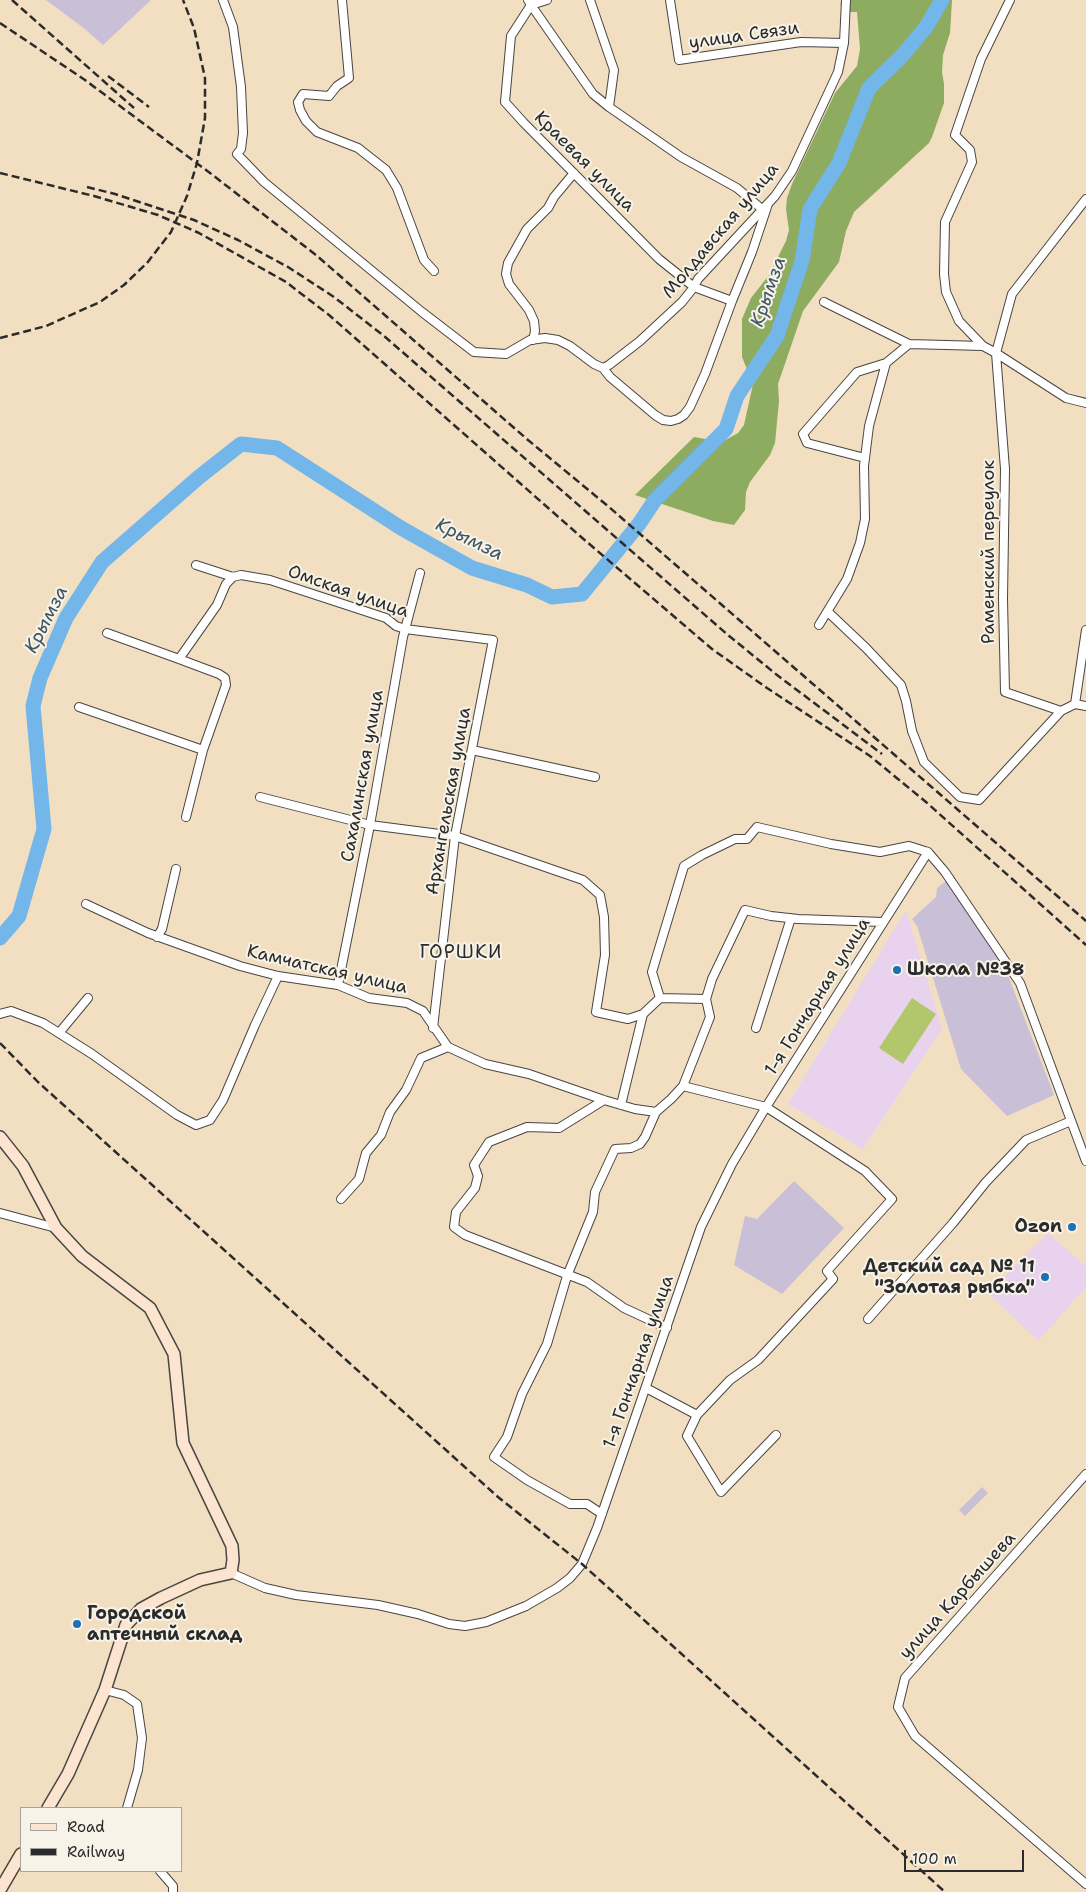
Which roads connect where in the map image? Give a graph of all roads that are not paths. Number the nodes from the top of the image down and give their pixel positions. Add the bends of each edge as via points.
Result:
1 (223, 0) edge
2 (342, 0) edge
3 (547, 0) edge
4 (590, 0) edge
5 (670, 0) edge
6 (846, 0) edge
7 (1010, 0) edge
8 (530, 2) edge
9 (844, 43) junction
10 (609, 107) junction
11 (574, 173) junction
12 (1086, 199) edge
13 (765, 207) junction
14 (434, 271) dead end
15 (694, 287) junction
16 (732, 301) junction
17 (824, 302) dead end
18 (533, 340) junction
19 (909, 344) junction
20 (983, 346) junction
21 (996, 353) junction
22 (886, 363) junction
23 (602, 368) junction
24 (1086, 403) edge
25 (865, 458) junction
26 (196, 566) dead end
27 (420, 573) dead end
28 (233, 577) junction
29 (828, 612) junction
30 (819, 624) dead end
31 (405, 629) junction
32 (1086, 630) edge
33 (106, 633) dead end
34 (493, 640) joint
35 (179, 659) junction
36 (1075, 704) junction
37 (1086, 706) edge
38 (79, 707) dead end
39 (1061, 711) junction
40 (203, 750) junction
41 (472, 750) junction
42 (595, 776) dead end
43 (260, 797) dead end
44 (186, 817) dead end
45 (370, 825) junction
46 (455, 836) junction
47 (928, 852) junction
48 (176, 869) dead end
49 (86, 904) dead end
50 (791, 918) junction
51 (883, 922) junction
52 (158, 937) junction
53 (278, 976) junction
54 (338, 985) junction
55 (88, 998) dead end
56 (660, 998) junction
57 (706, 999) junction
58 (0, 1014) edge
59 (643, 1014) junction
60 (433, 1028) junction
61 (756, 1028) dead end
62 (60, 1034) junction
63 (448, 1046) junction
64 (683, 1086) junction
65 (604, 1100) junction
66 (621, 1105) junction
67 (766, 1106) junction
68 (656, 1112) junction
69 (1071, 1121) junction
70 (0, 1137) edge
71 (1086, 1160) edge
72 (341, 1199) dead end
73 (0, 1213) edge
74 (56, 1228) junction
75 (567, 1276) junction
76 (868, 1319) dead end
77 (667, 1328) junction
78 (646, 1388) junction
79 (697, 1415) junction
80 (776, 1435) dead end
81 (1086, 1474) edge
82 (602, 1514) junction
83 (231, 1573) junction
84 (105, 1690) junction
85 (49, 1807) edge
86 (127, 1807) edge
87 (20, 1856) edge
88 (161, 1872) edge
89 (1086, 1884) edge
90 (0, 1890) edge
91 (173, 1892) edge

1 - 18 street via 233,27 240,87 243,133 241,149 236,154 264,182 474,352 506,354
2 - 14 street via 349,78 329,96 303,94 298,102 300,110 317,132 358,148 386,170 424,260
3 - 8 street
4 - 10 street via 614,70
5 - 9 street, улица Связи via 679,60 801,42
6 - 9 street, Молдавская улица
7 - 20 street via 981,60 956,135 970,150 972,162 946,222 946,292 958,321
8 - 10 street via 593,94
8 - 11 street, Краевая улица via 511,36 505,102
9 - 13 street, Молдавская улица via 838,72 792,171
10 - 13 street
11 - 15 street, Краевая улица via 659,259
11 - 18 street via 548,208 527,229 508,263 506,274 509,284 534,321
12 - 21 street via 1012,294
13 - 15 street, Молдавская улица
13 - 16 street via 752,252
15 - 16 street, Краевая улица
15 - 23 street, Молдавская улица via 640,341
16 - 23 street via 690,407 678,419 663,420 655,415
17 - 19 street
18 - 23 street via 558,340
19 - 20 street
19 - 22 street
20 - 21 street
21 - 24 street via 1066,398
21 - 39 street, Раменский переулок via 1005,469 1005,692
22 - 25 street via 869,426
22 - 25 street via 857,372 803,434 807,443
25 - 29 street via 865,519 860,543
26 - 28 street, Омская улица
27 - 31 street, Сахалинская улица
28 - 31 street, Омская улица via 241,575 270,580 386,618
28 - 35 street
29 - 30 street
29 - 39 street via 901,685 912,731 924,762 960,797 979,800
31 - 34 street, Омская улица
31 - 45 street, Сахалинская улица
32 - 36 street
33 - 35 street
34 - 41 street, Архангельская улица
35 - 40 street via 219,674 226,685
36 - 37 street
36 - 39 street
38 - 40 street
40 - 44 street
41 - 42 street
41 - 46 street, Архангельская улица
43 - 45 street
45 - 46 street
45 - 54 street, Сахалинская улица
46 - 59 street via 583,880 600,895 605,955 596,1012 628,1019
46 - 60 street, Архангельская улица
47 - 51 street, 1-я Гончарная улица
47 - 56 street via 909,846 880,852 757,827 747,839 734,839 702,855 684,866 652,972
47 - 69 street via 945,872 1020,984
48 - 52 street
49 - 52 street, Камчатская улица
50 - 51 street
50 - 57 street via 744,910
50 - 61 street, 1-я Гончарная улица
51 - 67 street, 1-я Гончарная улица
52 - 53 street, Камчатская улица
53 - 54 street, Камчатская улица
53 - 62 street via 223,1100 210,1120 196,1125
54 - 60 street, Камчатская улица via 369,998 407,1003 423,1011
55 - 62 street
56 - 57 street
56 - 59 street
57 - 64 street via 710,1018
58 - 62 street via 11,1011 43,1023
59 - 66 street
60 - 63 street, Камчатская улица
63 - 65 street, Камчатская улица via 485,1064 529,1074
63 - 72 street via 421,1058 406,1090 390,1112 381,1135 366,1153 360,1179
64 - 67 street
64 - 68 street
65 - 66 street, Камчатская улица
65 - 75 street via 559,1128 527,1127 489,1142 474,1165 478,1176 476,1188 456,1212 454,1227 465,1235
66 - 68 street, Камчатская улица
67 - 77 street, 1-я Гончарная улица via 732,1164 701,1227
67 - 79 street via 865,1171 892,1200 827,1271 833,1279 758,1360 730,1380
68 - 75 street via 640,1144 615,1149 595,1192 593,1212
69 - 71 street
69 - 76 street via 1026,1140
70 - 74 street via 23,1166
73 - 74 street
74 - 83 street via 82,1256 150,1308 174,1354 182,1443 232,1546
75 - 77 street via 587,1282 624,1308
75 - 82 street via 547,1344 522,1394 508,1437 494,1457 570,1504 587,1504
77 - 78 street, 1-я Гончарная улица
78 - 79 street
78 - 82 street, 1-я Гончарная улица
79 - 80 street via 687,1436 721,1492
81 - 89 street, улица Карбышева via 905,1678 898,1707 915,1736
82 - 83 street, 1-я Гончарная улица via 582,1564 570,1578 526,1606 486,1622 466,1626 378,1605 296,1595 265,1588
83 - 84 street via 200,1580 161,1598 133,1617 126,1625
84 - 85 street via 68,1774
84 - 86 street via 124,1695 137,1704 142,1738 138,1770
87 - 90 street
88 - 91 street via 173,1886

